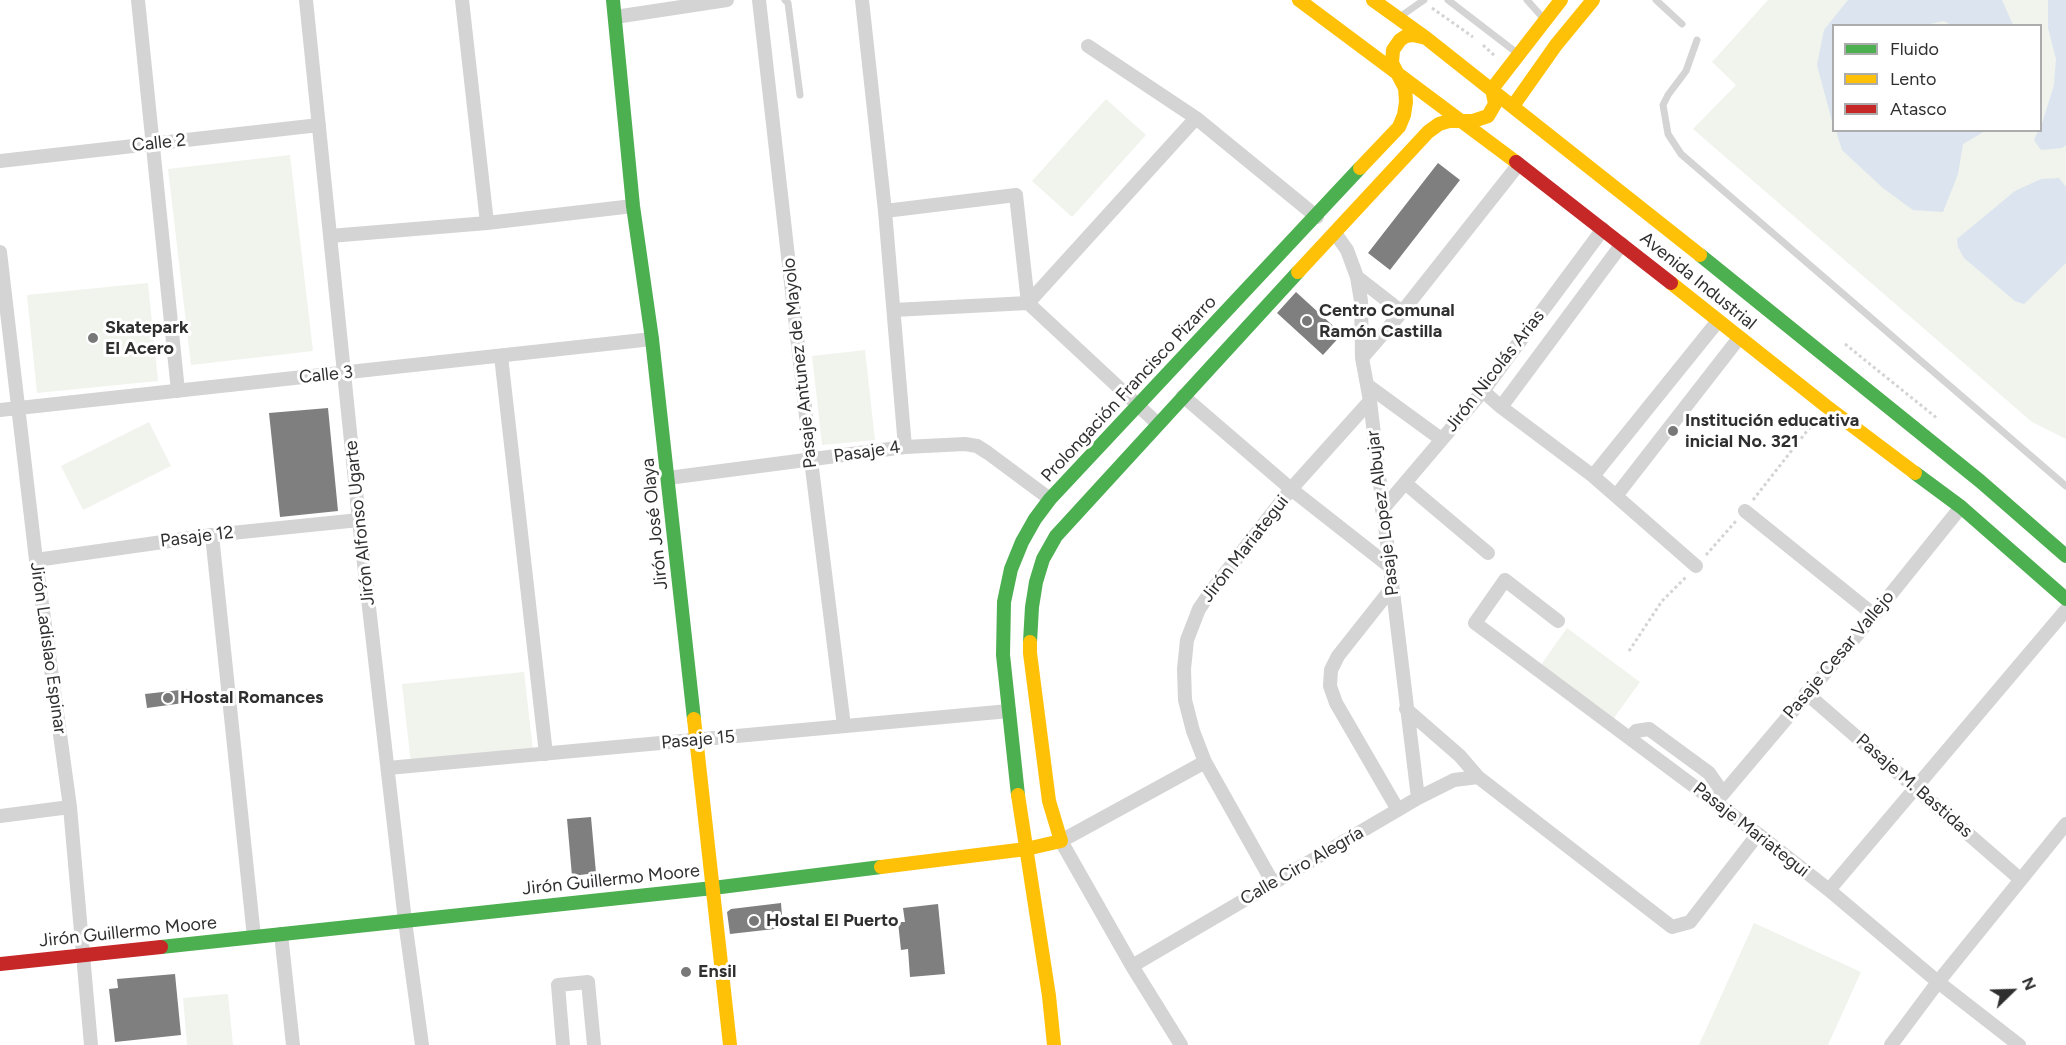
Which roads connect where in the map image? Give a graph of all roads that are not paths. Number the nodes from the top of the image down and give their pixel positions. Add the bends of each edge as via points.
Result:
1 (138, 0) edge
2 (306, 0) edge
3 (462, 0) edge
4 (613, 0) edge
5 (727, 0) edge
6 (759, 0) edge
7 (785, 0) edge
8 (862, 0) edge
9 (1299, 0) edge
10 (1373, 0) edge
11 (1424, 0) edge
12 (1448, 0) edge
13 (1527, 0) edge
14 (1561, 0) edge
15 (1593, 0) edge
16 (1656, 0) edge
17 (615, 17) junction
18 (1400, 18) junction
19 (1545, 20) junction
20 (1682, 24) dead end
21 (1426, 38) junction
22 (1697, 40) dead end
23 (1088, 46) dead end
24 (1519, 54) junction
25 (1395, 70) junction
26 (1492, 89) junction
27 (800, 95) dead end
28 (1513, 106) junction
29 (1196, 118) junction
30 (1461, 120) junction
31 (319, 125) junction
32 (153, 144) junction
33 (0, 161) edge
34 (1519, 164) junction
35 (633, 206) junction
36 (885, 211) junction
37 (1317, 217) junction
38 (487, 223) junction
39 (1603, 229) junction
40 (1335, 233) junction
41 (330, 236) junction
42 (1622, 244) junction
43 (0, 252) edge
44 (1357, 277) junction
45 (1028, 303) junction
46 (894, 310) junction
47 (1402, 312) junction
48 (1718, 321) junction
49 (1739, 338) junction
50 (652, 339) junction
51 (501, 356) junction
52 (1362, 358) junction
53 (344, 373) junction
54 (1367, 385) junction
55 (1482, 390) junction
56 (178, 391) junction
57 (1183, 396) junction
58 (1370, 401) junction
59 (1138, 405) junction
60 (1501, 407) junction
61 (18, 409) junction
62 (0, 410) edge
63 (1158, 424) junction
64 (1441, 439) junction
65 (905, 447) junction
66 (811, 460) junction
67 (1593, 476) junction
68 (668, 478) junction
69 (1405, 483) junction
70 (2066, 486) edge
71 (1291, 489) junction
72 (1616, 496) junction
73 (1050, 499) junction
74 (1961, 507) junction
75 (1382, 510) junction
76 (1745, 510) road end
77 (359, 520) junction
78 (212, 535) junction
79 (1488, 553) dead end
80 (2066, 556) edge
81 (36, 560) junction
82 (1389, 566) junction
83 (1696, 566) road end
84 (1391, 590) junction
85 (2066, 599) edge
86 (2066, 610) edge
87 (1874, 615) junction
88 (1558, 621) dead end
89 (1806, 693) junction
90 (1406, 709) junction
91 (1009, 711) junction
92 (844, 726) junction
93 (696, 740) junction
94 (546, 754) junction
95 (1205, 762) junction
96 (388, 768) junction
97 (1478, 777) junction
98 (1917, 788) junction
99 (1418, 798) junction
100 (1719, 798) junction
101 (69, 807) junction
102 (1398, 810) junction
103 (0, 816) edge
104 (2066, 824) edge
105 (1758, 834) junction
106 (1061, 841) junction
107 (1026, 849) junction
108 (2020, 879) junction
109 (1273, 883) junction
110 (713, 888) junction
111 (1829, 890) junction
112 (405, 921) junction
113 (282, 934) junction
114 (254, 937) junction
115 (84, 955) junction
116 (0, 964) edge
117 (1132, 966) junction
118 (1938, 982) junction
119 (91, 1045) edge
120 (293, 1045) edge
121 (422, 1045) edge
122 (563, 1045) edge
123 (594, 1045) edge
124 (730, 1045) edge
125 (1054, 1045) edge
126 (1181, 1045) edge
127 (1891, 1045) edge
128 (2019, 1045) edge

1 - 32 street
2 - 31 street, Jirón Alfonso Ugarte
3 - 38 street
4 - 17 main road, Jirón José Olaya
5 - 17 street
6 - 66 street, Pasaje Antunez de Mayolo
7 - 27 lane
8 - 36 street
9 - 25 main road, Avenida Industrial
10 - 18 main road, Avenida Industrial
11 - 18 lane
12 - 24 lane
13 - 19 lane
14 - 19 main road
15 - 28 main road
16 - 20 lane
17 - 35 main road, Jirón José Olaya
18 - 21 main road, Avenida Industrial
19 - 24 main road
21 - 25 main road, Prolongación Francisco Pizarro via 1413,35 1400,39 1393,50
21 - 26 main road, Avenida Industrial
22 - 70 lane via 1686,70 1663,105 1668,134 1681,153
23 - 29 street
24 - 26 main road
25 - 30 main road, Avenida Industrial
25 - 37 main road, Prolongación Francisco Pizarro via 1405,88 1406,102 1399,127
26 - 28 main road, Avenida Industrial
26 - 30 main road via 1495,104 1488,116
28 - 80 main road, Avenida Industrial via 1971,474
29 - 37 street
29 - 45 street
30 - 34 main road, Avenida Industrial
30 - 40 main road via 1439,124 1428,132
31 - 32 street, Calle 2
31 - 41 street, Jirón Alfonso Ugarte
32 - 33 street, Calle 2
32 - 56 street
34 - 39 main road, Avenida Industrial
34 - 47 street
35 - 38 street
35 - 50 main road, Jirón José Olaya
36 - 45 street via 1016,195
36 - 46 street
37 - 59 main road, Prolongación Francisco Pizarro
38 - 41 street
39 - 42 main road, Avenida Industrial
39 - 55 street, Jirón Nicolás Arias
40 - 44 street, Pasaje Lopez Albujar via 1347,250
40 - 57 main road
41 - 53 street, Jirón Alfonso Ugarte
42 - 48 main road, Avenida Industrial
42 - 60 street, Jirón Nicolás Arias
43 - 61 street, Jirón Ladislao Espinar
44 - 47 street
44 - 52 street, Pasaje Lopez Albujar
45 - 46 street
45 - 59 street
46 - 65 street
47 - 52 street
48 - 49 main road, Avenida Industrial
48 - 67 street
49 - 72 street
49 - 74 main road, Avenida Industrial
50 - 51 street, Calle 3
50 - 68 main road, Jirón José Olaya
51 - 53 street, Calle 3
51 - 94 street
52 - 54 street, Pasaje Lopez Albujar
53 - 56 street, Calle 3
53 - 77 street, Jirón Alfonso Ugarte
54 - 58 street, Pasaje Lopez Albujar
54 - 64 street
55 - 60 street
55 - 64 street, Jirón Nicolás Arias
56 - 61 street, Calle 3
57 - 63 main road
57 - 71 street
58 - 71 street, Jirón Mariategui
58 - 75 street, Pasaje Lopez Albujar
59 - 63 street
59 - 73 main road, Prolongación Francisco Pizarro
60 - 67 street
61 - 62 street, Calle 3
61 - 81 street, Jirón Ladislao Espinar
63 - 106 main road via 1056,536 1036,582 1030,653 1049,801
64 - 69 street, Jirón Nicolás Arias
65 - 66 street, Pasaje 4
65 - 73 street, Pasaje 4 via 977,446
66 - 68 street, Pasaje 4
66 - 92 street, Pasaje Antunez de Mayolo
67 - 72 street
68 - 93 main road, Jirón José Olaya
69 - 75 street, Jirón Nicolás Arias
69 - 79 street
71 - 82 street
71 - 95 street, Jirón Mariategui via 1212,590 1199,609 1187,640 1185,700
72 - 83 street
73 - 91 main road, Prolongación Francisco Pizarro via 1022,542 1011,568 1004,602
74 - 85 main road, Avenida Industrial
74 - 87 street, Pasaje Cesar Vallejo
75 - 82 street, Pasaje Lopez Albujar
76 - 87 street
77 - 78 street, Pasaje 12
77 - 96 street, Jirón Alfonso Ugarte
78 - 81 street, Pasaje 12
78 - 114 street
81 - 101 street, Jirón Ladislao Espinar
82 - 84 street, Pasaje Lopez Albujar
84 - 90 street, Pasaje Lopez Albujar
84 - 102 street via 1338,656 1331,670 1330,686
86 - 98 street
87 - 89 street, Pasaje Cesar Vallejo
88 - 100 street, Pasaje Mariategui via 1505,580 1475,623 1630,738
89 - 98 street, Pasaje M. Bastidas
89 - 100 street, Pasaje Cesar Vallejo
90 - 97 street
90 - 99 street, Pasaje Lopez Albujar
91 - 92 street, Pasaje 15
91 - 107 main road, Prolongación Francisco Pizarro
92 - 93 street, Pasaje 15
93 - 94 street, Pasaje 15
93 - 110 main road, Jirón José Olaya
94 - 96 street, Pasaje 15
95 - 106 street, Jirón Guillermo Moore
95 - 109 street, Jirón Mariategui
96 - 112 street, Jirón Alfonso Ugarte
97 - 99 street, Calle Ciro Alegría via 1454,780
97 - 105 street via 1672,927 1690,922
98 - 108 street, Pasaje M. Bastidas
98 - 111 street
99 - 102 street, Calle Ciro Alegría
100 - 105 street, Pasaje Mariategui
101 - 103 street
101 - 115 street, Jirón Ladislao Espinar
102 - 109 street, Calle Ciro Alegría
104 - 108 street
105 - 111 street, Pasaje Mariategui
106 - 107 main road, Jirón Guillermo Moore
106 - 117 street
107 - 110 main road, Jirón Guillermo Moore
107 - 125 main road, Prolongación Francisco Pizarro
108 - 118 street
109 - 117 street, Calle Ciro Alegría
110 - 112 main road, Jirón Guillermo Moore
110 - 124 main road, Jirón José Olaya
111 - 118 street, Pasaje Mariategui
112 - 113 main road, Jirón Guillermo Moore
112 - 121 street, Jirón Alfonso Ugarte
113 - 114 main road, Jirón Guillermo Moore
113 - 120 street
114 - 115 main road, Jirón Guillermo Moore
115 - 116 main road, Jirón Guillermo Moore
115 - 119 street, Jirón Ladislao Espinar
117 - 126 street
118 - 127 street
118 - 128 street, Pasaje Mariategui
122 - 123 street via 558,985 588,982

